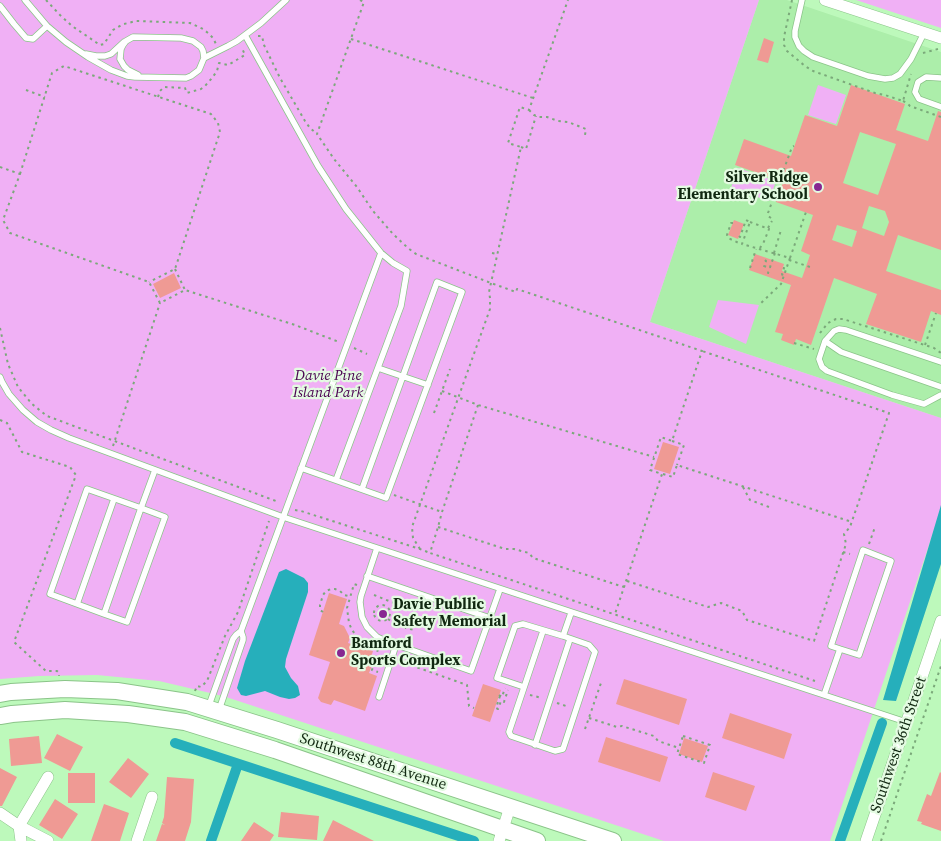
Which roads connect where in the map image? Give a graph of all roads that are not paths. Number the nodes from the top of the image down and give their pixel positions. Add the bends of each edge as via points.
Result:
1 (26, 0) edge
2 (286, 0) edge
3 (802, 0) edge
4 (825, 0) edge
5 (0, 6) edge
6 (48, 26) junction
7 (924, 33) junction
8 (245, 35) junction
9 (126, 41) junction
10 (939, 44) edge
11 (79, 52) junction
12 (204, 58) junction
13 (144, 76) junction
14 (941, 78) edge
15 (941, 107) edge
16 (380, 252) junction
17 (825, 341) junction
18 (941, 362) edge
19 (378, 368) junction
20 (402, 376) junction
21 (0, 377) edge
22 (428, 385) junction
23 (941, 387) edge
24 (941, 395) edge
25 (301, 468) junction
26 (155, 470) junction
27 (336, 480) junction
28 (362, 489) junction
29 (114, 499) junction
30 (140, 508) junction
31 (283, 517) junction
32 (377, 548) junction
33 (367, 576) junction
34 (500, 589) junction
35 (77, 604) junction
36 (571, 613) junction
37 (104, 614) junction
38 (490, 618) junction
39 (941, 621) edge
40 (543, 630) junction
41 (241, 631) junction
42 (563, 636) junction
43 (570, 639) junction
44 (396, 645) junction
45 (840, 649) junction
46 (524, 687) junction
47 (0, 694) edge
48 (824, 696) junction
49 (379, 697) dead end
50 (213, 710) junction
51 (0, 716) edge
52 (906, 722) junction
53 (535, 745) junction
54 (48, 777) dead end
55 (152, 797) dead end
56 (510, 807) junction
57 (0, 813) edge
58 (19, 826) junction
59 (500, 835) edge
60 (21, 841) edge
61 (48, 841) edge
62 (137, 841) edge
63 (537, 841) edge
64 (613, 841) edge
65 (866, 841) edge

1 - 6 lane
2 - 8 lane
3 - 7 lane via 794,31 804,51 868,76 893,78 900,74
4 - 7 street
5 - 6 lane via 26,38 32,39
6 - 11 lane
7 - 10 street
8 - 12 lane
8 - 16 lane via 318,166
9 - 11 lane via 105,56
9 - 12 lane via 133,37 193,40 201,47
9 - 13 lane via 121,49 121,63 128,70
11 - 13 lane via 118,73
12 - 13 lane via 199,70 186,78
14 - 15 lane via 926,77 918,82 915,92 919,99
16 - 19 lane via 407,271 401,306
16 - 25 lane
17 - 18 lane via 834,331 846,330
17 - 23 lane via 841,352
17 - 24 lane via 819,359 827,371 924,404
19 - 20 lane
19 - 27 lane
20 - 22 lane
20 - 22 lane via 437,282 462,292
20 - 28 lane
21 - 26 lane via 9,394 37,422
22 - 28 lane via 386,498
25 - 27 lane
25 - 31 lane
26 - 30 lane
26 - 31 lane
27 - 28 lane
29 - 30 lane
29 - 35 lane
29 - 35 lane via 88,489 50,594
30 - 37 lane
30 - 37 lane via 165,517 127,622
31 - 32 lane
31 - 41 lane
32 - 33 lane
32 - 34 lane
33 - 38 lane
33 - 44 lane via 360,602 364,623 377,637
34 - 36 lane
34 - 38 lane
35 - 37 lane
36 - 42 lane
36 - 48 lane
38 - 44 lane via 471,671
39 - 52 street, Southwest 36th Street
40 - 42 lane
40 - 46 lane
40 - 46 lane via 523,624 515,626 497,678
41 - 50 lane via 233,639
41 - 50 lane via 243,640
42 - 43 lane
43 - 53 lane
43 - 53 lane via 589,645 595,652 563,749
44 - 49 lane
45 - 45 lane via 858,655 891,561 863,550 830,646
45 - 48 lane
46 - 53 lane via 509,732 511,736
47 - 50 main road, Southwest 88th Avenue via 65,689 131,692
48 - 52 lane
50 - 56 main road, Southwest 88th Avenue
51 - 59 main road, Southwest 88th Avenue via 65,710 185,722 275,750
52 - 65 street, Southwest 36th Street
54 - 58 street
55 - 62 street
56 - 59 street
56 - 64 main road, Southwest 88th Avenue
57 - 58 street
58 - 60 street
58 - 61 street
59 - 63 main road, Southwest 88th Avenue

